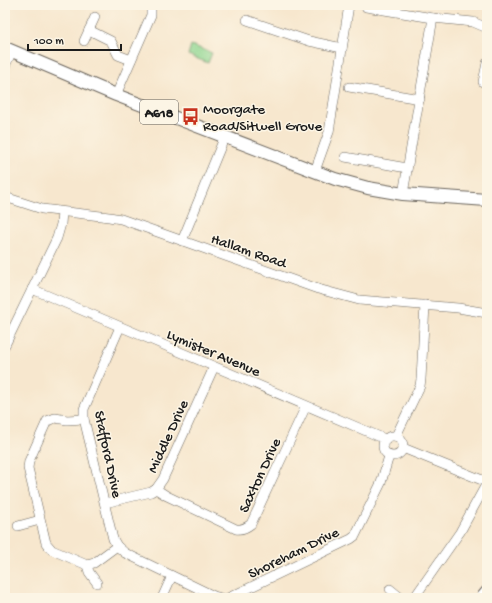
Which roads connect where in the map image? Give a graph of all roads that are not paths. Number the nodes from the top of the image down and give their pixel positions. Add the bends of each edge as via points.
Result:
1 (151, 5) edge
2 (349, 5) edge
3 (366, 7) dead end
4 (95, 17) dead end
5 (433, 18) junction
6 (247, 19) dead end
7 (487, 28) edge
8 (89, 30) junction
9 (84, 41) dead end
10 (342, 48) junction
11 (8, 50) edge
12 (131, 60) junction
13 (487, 63) edge
14 (5, 66) edge
15 (483, 82) dead end
16 (349, 87) dead end
17 (116, 95) junction
18 (420, 99) junction
19 (225, 136) junction
20 (345, 158) dead end
21 (407, 168) junction
22 (315, 171) junction
23 (403, 194) junction
24 (5, 197) edge
25 (487, 200) edge
26 (62, 212) junction
27 (182, 241) junction
28 (32, 289) junction
29 (425, 305) junction
30 (487, 313) edge
31 (120, 327) junction
32 (5, 345) edge
33 (214, 367) junction
34 (306, 406) junction
35 (84, 419) junction
36 (396, 436) junction
37 (385, 439) junction
38 (403, 448) junction
39 (389, 456) junction
40 (487, 482) edge
41 (156, 489) junction
42 (104, 503) junction
43 (40, 520) junction
44 (18, 526) dead end
45 (117, 546) junction
46 (87, 565) junction
47 (172, 576) junction
48 (97, 583) dead end
49 (390, 589) dead end
50 (487, 592) edge
51 (162, 598) edge
52 (221, 598) edge
53 (228, 598) edge
54 (401, 598) edge
55 (414, 598) edge
56 (482, 598) edge

1 - 12 street via 151,15
2 - 10 street
3 - 5 street
4 - 8 street
5 - 7 street via 473,22
5 - 18 street
6 - 10 street via 309,41
8 - 9 street
8 - 12 street via 111,41 118,55
10 - 22 street via 329,132
11 - 14 street
11 - 17 main road, A618
12 - 17 street
13 - 15 street
16 - 18 street
17 - 19 main road, A618
18 - 21 street
19 - 22 main road, A618
19 - 27 street
20 - 21 street
21 - 23 street
22 - 23 main road, A618 via 354,185
23 - 25 main road, A618
24 - 26 street, Hallam Road via 42,209
26 - 27 street, Hallam Road via 121,219
26 - 28 street via 57,238
27 - 29 street, Hallam Road via 338,295 359,300
28 - 31 street, Lymister Avenue
28 - 32 street
29 - 30 street, Hallam Road
29 - 36 street via 420,386
31 - 33 street, Lymister Avenue
31 - 35 street, Stafford Drive via 85,403
33 - 34 street, Lymister Avenue
33 - 41 street, Middle Drive via 163,479
34 - 37 street, Lymister Avenue
34 - 41 street, Saxton Drive via 247,528 236,529
35 - 42 street, Stafford Drive
35 - 43 street via 55,418 47,421 32,453 28,468
36 - 37 street
36 - 38 street
37 - 39 street via 382,449
38 - 39 street via 398,455
38 - 40 street
39 - 53 street, Shoreham Drive via 381,483 355,536
40 - 55 street via 460,532
41 - 42 street, Middle Drive
42 - 45 street, Stafford Drive
43 - 44 street
43 - 46 street via 48,547
45 - 46 street via 94,563
45 - 47 street via 125,553
46 - 48 street
47 - 51 street
47 - 52 street
49 - 54 street
50 - 56 main road

